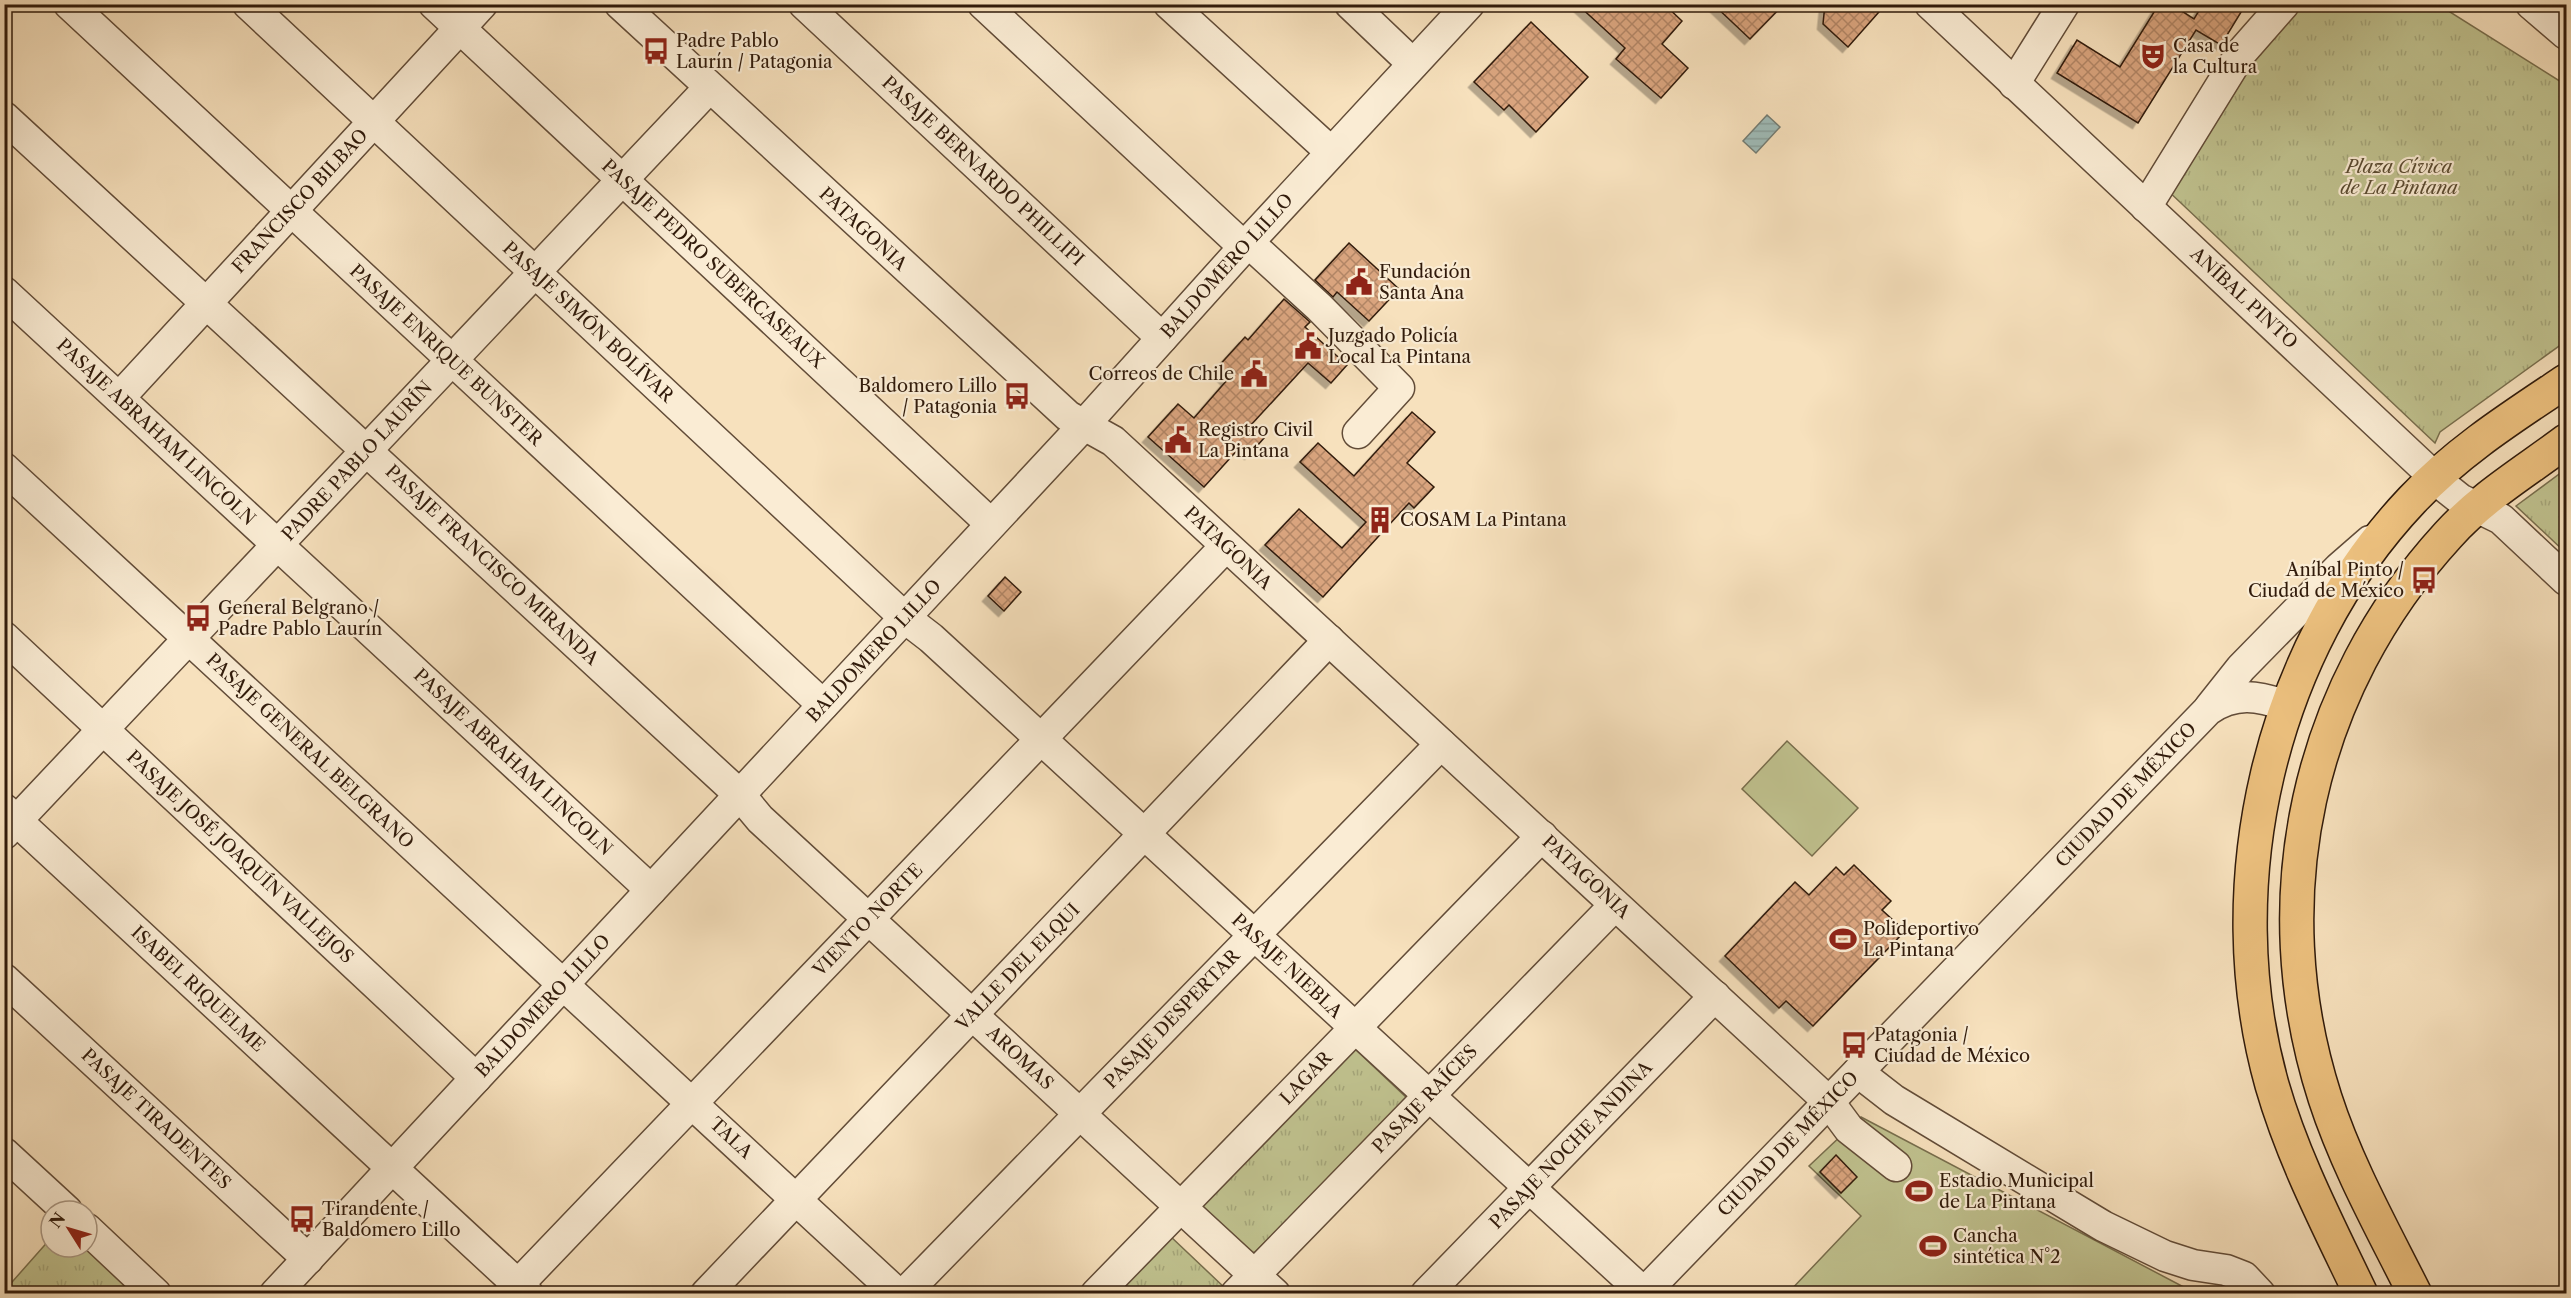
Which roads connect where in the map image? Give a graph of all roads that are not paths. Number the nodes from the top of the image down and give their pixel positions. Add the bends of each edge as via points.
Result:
1 (69, 4) edge
2 (248, 4) edge
3 (434, 4) edge
4 (482, 4) edge
5 (620, 4) edge
6 (804, 4) edge
7 (983, 4) edge
8 (1169, 4) edge
9 (1350, 4) edge
10 (1469, 4) edge
11 (1930, 4) edge
12 (2064, 4) edge
13 (2284, 4) edge
14 (2531, 4) edge
15 (460, 29) junction
16 (2566, 34) edge
17 (1413, 63) junction
18 (2014, 84) junction
19 (709, 88) junction
20 (4, 117) edge
21 (374, 122) junction
22 (1330, 152) junction
23 (623, 181) junction
24 (2146, 207) junction
25 (291, 211) junction
26 (1246, 245) junction
27 (536, 273) junction
28 (4, 292) edge
29 (207, 302) junction
30 (1162, 338) junction
31 (452, 361) junction
32 (2566, 381) edge
33 (119, 398) junction
34 (1084, 425) junction
35 (1358, 433) dead end
36 (2566, 441) edge
37 (368, 450) junction
38 (4, 468) edge
39 (2434, 477) junction
40 (2476, 507) junction
41 (992, 524) junction
42 (2389, 527) junction
43 (278, 545) junction
44 (1226, 546) junction
45 (2566, 580) edge
46 (905, 618) junction
47 (4, 637) edge
48 (931, 638) joint
49 (189, 639) junction
50 (1329, 640) junction
51 (823, 705) junction
52 (2338, 705) junction
53 (2288, 706) junction
54 (2208, 710) junction
55 (103, 729) junction
56 (1041, 739) junction
57 (1441, 744) junction
58 (740, 795) junction
59 (9, 821) edge
60 (1144, 834) junction
61 (1542, 836) junction
62 (651, 890) junction
63 (1615, 904) junction
64 (869, 919) junction
65 (1254, 935) junction
66 (4, 979) edge
67 (564, 983) junction
68 (1715, 996) junction
69 (973, 1014) junction
70 (1355, 1028) junction
71 (1858, 1072) junction
72 (477, 1078) junction
73 (1429, 1096) junction
74 (692, 1102) junction
75 (1829, 1102) junction
76 (1080, 1113) junction
77 (4, 1153) edge
78 (1896, 1166) dead end
79 (392, 1168) junction
80 (1529, 1188) junction
81 (54, 1199) edge
82 (796, 1199) junction
83 (1181, 1206) junction
84 (99, 1240) edge
85 (2395, 1253) junction
86 (308, 1259) junction
87 (2356, 1284) edge
88 (1255, 1287) edge
89 (518, 1290) edge
90 (156, 1293) edge
91 (275, 1293) edge
92 (706, 1293) edge
93 (898, 1293) edge
94 (904, 1293) edge
95 (1096, 1293) edge
96 (1426, 1293) edge
97 (1644, 1293) edge
98 (2260, 1293) edge
99 (2415, 1293) edge

1 - 25 street, PASAJE ENRIQUE BUNSTER
2 - 21 street, PASAJE SIMÓN BOLÍVAR
3 - 15 street, PASAJE PEDRO SUBERCASEAUX
4 - 15 street, FRANCISCO BILBAO
5 - 19 street, PATAGONIA
6 - 30 street, PASAJE BERNARDO PHILLIPI
7 - 26 street
8 - 22 street
9 - 17 street
10 - 17 street, BALDOMERO LILLO
11 - 18 street, ANÍBAL PINTO
12 - 18 street
13 - 24 street via 2241,53
14 - 16 street
15 - 21 street, FRANCISCO BILBAO
15 - 23 street, PASAJE PEDRO SUBERCASEAUX
17 - 22 street, BALDOMERO LILLO
18 - 24 street, ANÍBAL PINTO
19 - 23 street, PADRE PABLO LAURÍN
19 - 34 street, PATAGONIA via 1068,416
20 - 29 street, PASAJE FRANCISCO MIRANDA
21 - 25 street, FRANCISCO BILBAO
21 - 27 street, PASAJE SIMÓN BOLÍVAR
22 - 26 street, BALDOMERO LILLO
23 - 27 street, PADRE PABLO LAURÍN
23 - 41 street, PASAJE PEDRO SUBERCASEAUX
24 - 39 street, ANÍBAL PINTO
25 - 29 street, FRANCISCO BILBAO
25 - 31 street, PASAJE ENRIQUE BUNSTER
26 - 30 street, BALDOMERO LILLO
26 - 35 street via 1319,307 1399,388
27 - 31 street, PADRE PABLO LAURÍN
27 - 46 street, PASAJE SIMÓN BOLÍVAR
28 - 33 street, PASAJE ABRAHAM LINCOLN
29 - 33 street, FRANCISCO BILBAO
29 - 37 street, PASAJE FRANCISCO MIRANDA
30 - 34 street, BALDOMERO LILLO
31 - 37 street, PADRE PABLO LAURÍN
31 - 51 street, PASAJE ENRIQUE BUNSTER
32 - 39 main road via 2488,433
33 - 43 street, PASAJE ABRAHAM LINCOLN
34 - 41 street, BALDOMERO LILLO
34 - 44 street, PATAGONIA via 1113,441
36 - 40 main road
37 - 43 street, PADRE PABLO LAURÍN
37 - 58 street, PASAJE FRANCISCO MIRANDA
38 - 49 street, PASAJE GENERAL BELGRANO
39 - 40 street, ANÍBAL PINTO
39 - 42 main road
40 - 45 street, ANÍBAL PINTO via 2501,519
40 - 52 main road via 2403,589 2366,646
41 - 46 street, BALDOMERO LILLO
42 - 53 main road via 2330,615
42 - 54 street, CIUDAD DE MÉXICO via 2331,576 2241,668
43 - 49 street, PADRE PABLO LAURÍN
43 - 62 street, PASAJE ABRAHAM LINCOLN
44 - 50 street, PATAGONIA
44 - 56 street, VIENTO NORTE
46 - 48 street, PASAJE SIMÓN BOLÍVAR
46 - 51 street, BALDOMERO LILLO
47 - 55 street, PASAJE JOSÉ JOAQUÍN VALLEJOS
48 - 56 street, PASAJE NIEBLA
49 - 55 street, PADRE PABLO LAURÍN
49 - 67 street, PASAJE GENERAL BELGRANO
50 - 57 street, PATAGONIA
50 - 60 street, VALLE DEL ELQUI
51 - 58 street, BALDOMERO LILLO
52 - 53 main road via 2310,710
52 - 85 main road via 2314,779 2300,851 2296,924 2301,992 2314,1059 2332,1117
53 - 54 street, CIUDAD DE MÉXICO via 2264,698 2237,696
53 - 87 main road via 2264,788 2251,870 2250,948 2255,1004 2283,1119 2299,1163
54 - 71 street, CIUDAD DE MÉXICO
55 - 59 street, PADRE PABLO LAURÍN
55 - 72 street, PASAJE JOSÉ JOAQUÍN VALLEJOS
56 - 60 street, PASAJE NIEBLA
56 - 64 street, VIENTO NORTE
57 - 61 street, PATAGONIA
57 - 65 street, PASAJE DESPERTAR
58 - 62 street, BALDOMERO LILLO
58 - 64 street, AROMAS via 760,819
59 - 79 street, ISABEL RIQUELME
60 - 65 street, PASAJE NIEBLA
60 - 69 street, VALLE DEL ELQUI
61 - 63 street, PATAGONIA
61 - 70 street, LAGAR
62 - 67 street, BALDOMERO LILLO
63 - 68 street, PATAGONIA
63 - 73 street, PASAJE RAÍCES
64 - 69 street, AROMAS
64 - 74 street, VIENTO NORTE
65 - 70 street, PASAJE NIEBLA
65 - 76 street, PASAJE DESPERTAR
66 - 86 street, PASAJE TIRADENTES
67 - 72 street, BALDOMERO LILLO
67 - 74 street, TALA
68 - 75 street, PATAGONIA
68 - 80 street, PASAJE NOCHE ANDINA
69 - 76 street, AROMAS
69 - 82 street, VALLE DEL ELQUI
70 - 73 street, PASAJE NIEBLA
70 - 83 street, LAGAR
71 - 75 street, CIUDAD DE MÉXICO
71 - 98 street via 1894,1100 2103,1226 2164,1256 2244,1277
72 - 79 street, BALDOMERO LILLO
73 - 80 street, PASAJE NIEBLA
73 - 88 street, PASAJE RAÍCES
74 - 82 street, TALA
74 - 89 street, VIENTO NORTE
75 - 78 street, PATAGONIA via 1848,1129
75 - 97 street, CIUDAD DE MÉXICO
76 - 83 street, AROMAS
76 - 94 street, PASAJE DESPERTAR
77 - 81 street
79 - 86 street, BALDOMERO LILLO
79 - 89 street, ISABEL RIQUELME
80 - 96 street, PASAJE NOCHE ANDINA
80 - 97 street, PASAJE NIEBLA
82 - 92 street, VALLE DEL ELQUI
82 - 93 street, TALA
83 - 88 street, AROMAS
83 - 95 street, LAGAR
84 - 90 street
85 - 87 main road
85 - 99 main road
86 - 91 street, BALDOMERO LILLO

